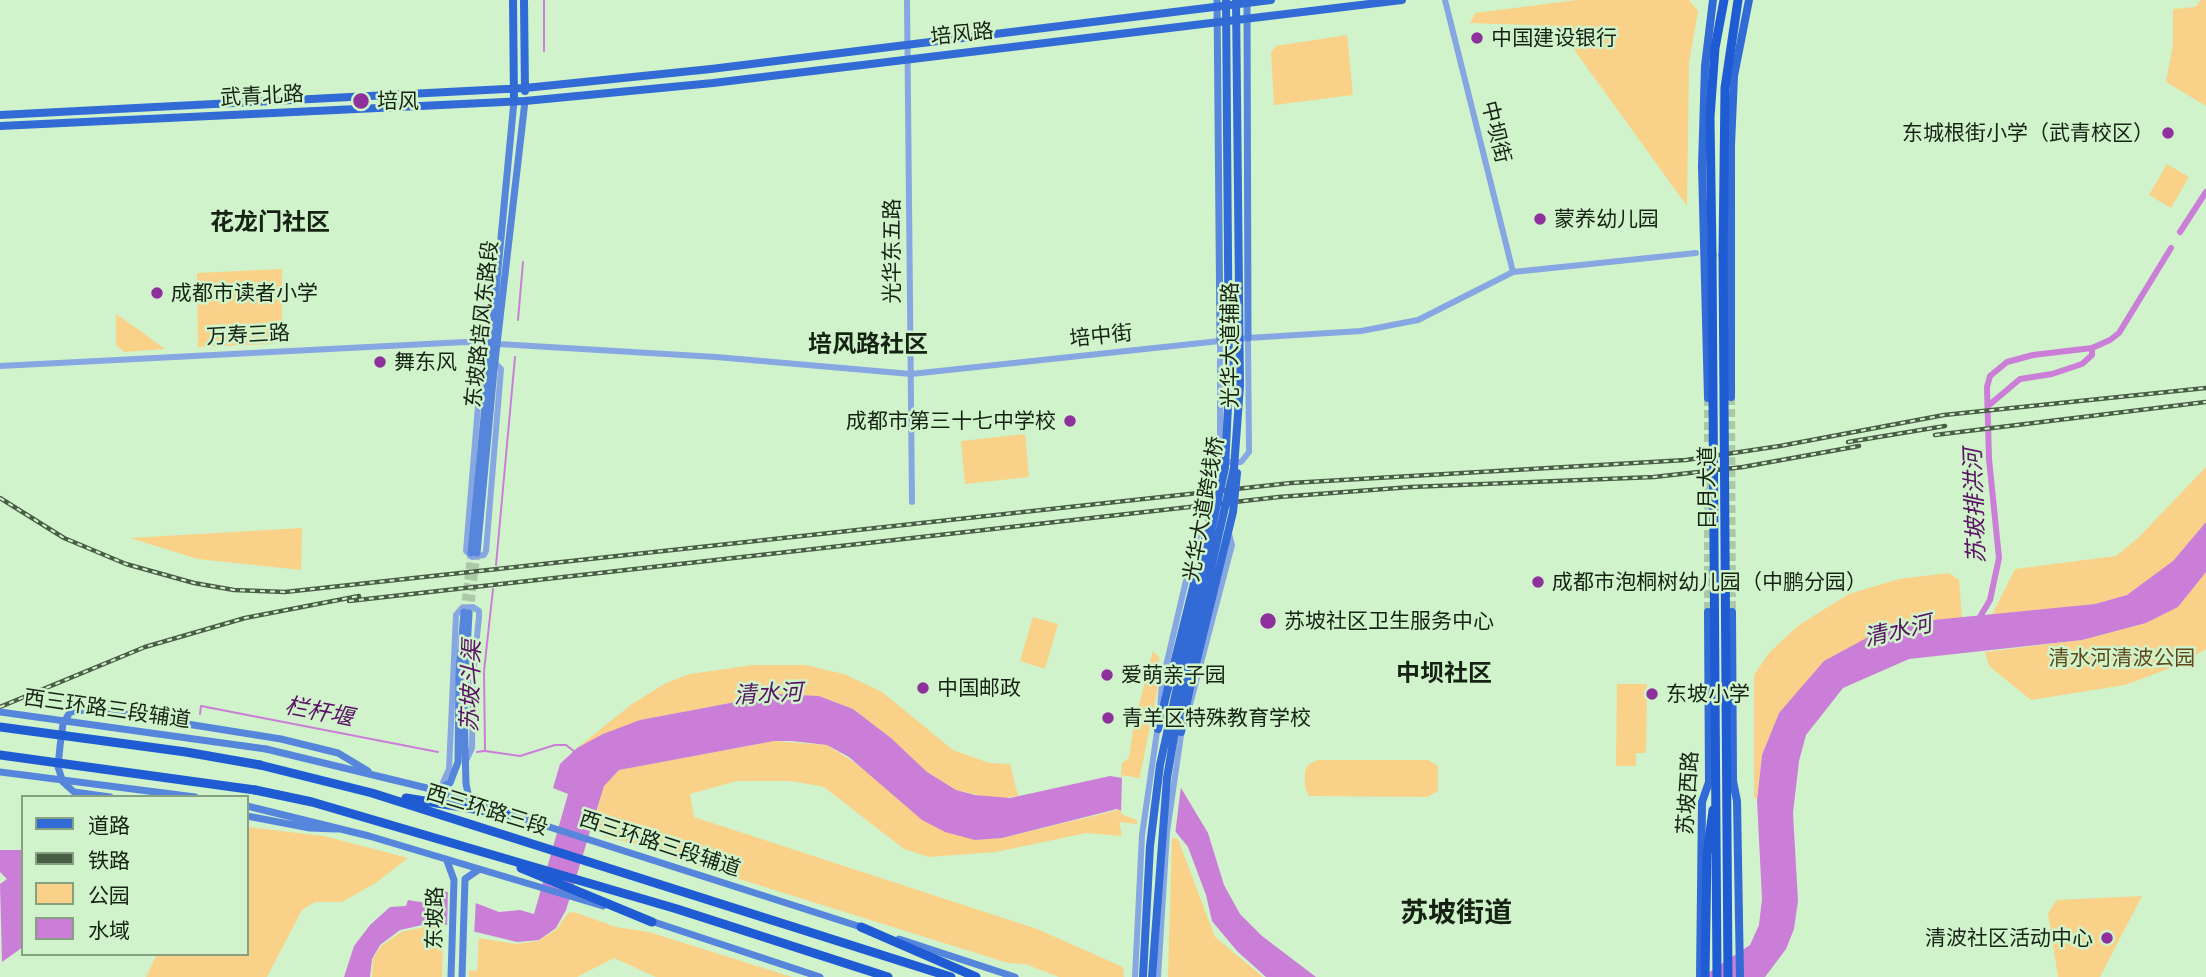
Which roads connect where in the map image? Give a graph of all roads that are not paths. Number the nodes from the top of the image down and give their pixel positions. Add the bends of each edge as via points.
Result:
1 (513, 0) edge
2 (524, 0) edge
3 (908, 0) edge
4 (1226, 0) edge
5 (1236, 0) edge
6 (1271, 0) edge
7 (1402, 0) edge
8 (1445, 0) edge
9 (1706, 0) edge
10 (1713, 0) edge
11 (1724, 0) edge
12 (1738, 0) edge
13 (1749, 0) edge
14 (1756, 0) edge
15 (1247, 1) edge
16 (1217, 3) edge
17 (1711, 11) junction
18 (1746, 11) junction
19 (1247, 18) junction
20 (1217, 21) junction
21 (908, 43) junction
22 (908, 57) junction
23 (525, 88) junction
24 (514, 89) junction
25 (526, 101) junction
26 (514, 102) junction
27 (0, 115) edge
28 (0, 127) edge
29 (1696, 253) dead end
30 (1513, 272) junction
31 (1248, 338) junction
32 (1220, 341) junction
33 (494, 343) junction
34 (489, 355) junction
35 (497, 365) junction
36 (0, 366) edge
37 (911, 374) junction
38 (1731, 397) tunnel mouth
39 (1708, 398) tunnel mouth
40 (1237, 428) junction
41 (1225, 468) junction
42 (912, 502) dead end
43 (1708, 612) tunnel mouth
44 (1732, 612) tunnel mouth
45 (0, 712) edge
46 (0, 727) edge
47 (1158, 729) junction
48 (1181, 732) junction
49 (0, 755) edge
50 (465, 763) junction
51 (0, 772) edge
52 (374, 775) junction
53 (1717, 780) junction
54 (437, 789) junction
55 (372, 793) junction
56 (96, 795) edge
57 (179, 795) edge
58 (470, 803) junction
59 (248, 806) edge
60 (511, 815) junction
61 (248, 816) edge
62 (347, 829) junction
63 (447, 860) junction
64 (479, 869) junction
65 (541, 878) junction
66 (464, 884) junction
67 (454, 886) junction
68 (577, 889) junction
69 (652, 922) joint
70 (861, 927) junction
71 (452, 977) edge
72 (462, 977) edge
73 (820, 977) edge
74 (888, 977) edge
75 (951, 977) edge
76 (976, 977) edge
77 (1015, 977) edge
78 (1135, 977) edge
79 (1143, 977) edge
80 (1152, 977) edge
81 (1158, 977) edge
82 (1703, 977) edge
83 (1717, 977) edge
84 (1728, 977) edge
85 (1741, 977) edge

1 - 24 main road
2 - 23 main road
3 - 21 street, 光华东五路
4 - 41 main road, 光华大道跨线桥, bridge via 1229,385
5 - 40 main road, 光华大道跨线桥, bridge
6 - 15 main road, 培风路
7 - 19 main road, 培风路
8 - 30 street, 中坝街
9 - 17 main road
10 - 17 main road
11 - 53 highway, 日月大道, bridge via 1710,117
12 - 84 highway, 日月大道, bridge via 1723,124
13 - 18 main road
14 - 18 main road
15 - 16 main road, 培风路
15 - 19 main road, 光华大道辅路
16 - 20 main road, 光华大道辅路
16 - 21 main road, 培风路
17 - 39 main road via 1702,166
18 - 38 main road via 1734,76 1731,145
19 - 20 main road, 培风路
19 - 31 main road, 光华大道辅路
20 - 22 main road, 培风路
20 - 32 main road, 光华大道辅路
21 - 22 street, 光华东五路
21 - 23 main road, 培风路
22 - 25 main road, 培风路 via 713,83
22 - 37 street, 光华东五路
23 - 24 main road, 武青北路
23 - 25 main road
24 - 26 main road
24 - 27 main road, 武青北路
25 - 26 main road, 武青北路
25 - 33 main road, 东坡路培风东路段
26 - 28 main road, 武青北路
26 - 33 main road, 东坡路培风东路段
29 - 30 street, 培中街
30 - 31 street, 培中街 via 1418,320 1361,331
31 - 32 street, 培中街
31 - 32 street, 光华大道辅路 via 1249,452 1241,461 1220,458
32 - 37 street, 培中街
33 - 34 main road, 东坡路培风东路段
33 - 35 main road, 东坡路培风东路段
33 - 36 street, 万寿三路
33 - 37 street, 培中街
34 - 35 main road, 东坡路培风东路段 via 474,553
34 - 35 street via 481,370 466,551 472,557 486,551 501,369
37 - 42 street, 光华东五路
40 - 48 main road, bridge via 1233,512
40 - 80 main road, 光华大道跨线桥, bridge via 1224,519 1179,707 1167,778
41 - 47 main road, bridge via 1202,542
41 - 79 main road, 光华大道跨线桥, bridge via 1160,765
43 - 82 main road, 苏坡西路
44 - 85 main road, 苏坡西路 via 1732,781 1737,801
45 - 52 main road, 西三环路三段辅道, bridge via 266,750
46 - 55 highway, 西三环路三段, bridge via 260,765
47 - 48 street via 1162,683 1196,538 1208,527 1218,527 1228,530 1232,545
47 - 78 street via 1144,821
48 - 81 street, bridge via 1167,832
49 - 65 highway, 西三环路三段, bridge via 312,802 494,855
50 - 54 main road via 467,612 459,674 458,762 450,783
50 - 54 street via 472,748 479,617 473,607 461,608 456,615 449,769
50 - 58 main road
51 - 57 main road, bridge
52 - 54 main road, 西三环路三段辅道
52 - 56 main road via 338,752 281,739 90,709 70,712 60,746 62,782 74,792
53 - 82 highway, bridge via 1707,855
53 - 83 highway, 日月大道, bridge
54 - 58 main road, 西三环路三段辅道
55 - 60 highway
55 - 75 highway, 西三环路三段
58 - 60 main road, 西三环路三段辅道
59 - 62 main road
60 - 70 main road, 西三环路三段辅道
61 - 62 main road via 310,828
62 - 63 main road
63 - 64 main road
63 - 67 main road, 东坡路
64 - 65 main road
64 - 66 main road, 东坡路 via 467,875
65 - 68 highway, 西三环路三段
65 - 68 main road
66 - 67 main road
66 - 72 main road, 东坡路
67 - 71 main road, 东坡路
68 - 69 highway
68 - 74 highway, 西三环路三段
69 - 73 main road
70 - 76 highway
70 - 77 main road, 西三环路三段辅道

